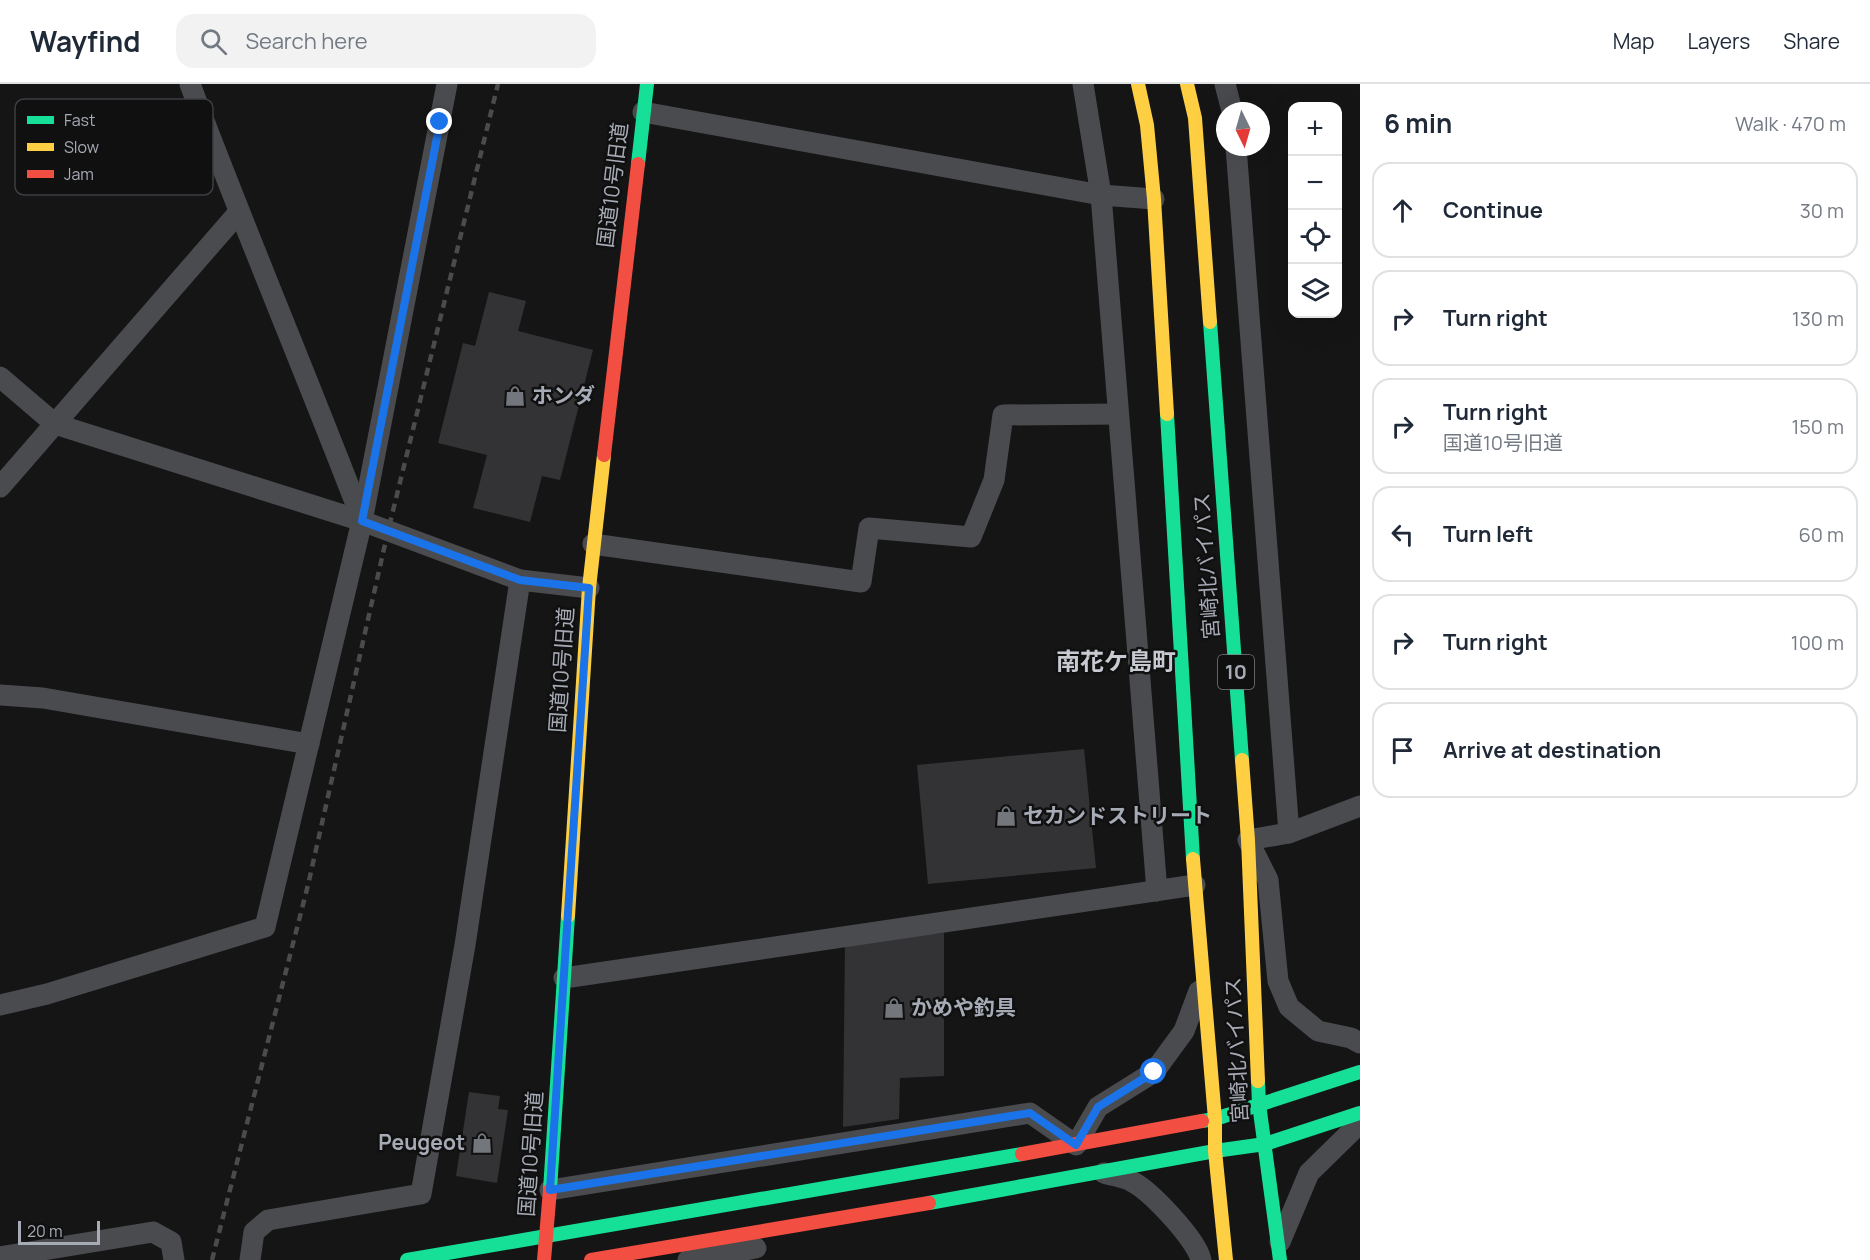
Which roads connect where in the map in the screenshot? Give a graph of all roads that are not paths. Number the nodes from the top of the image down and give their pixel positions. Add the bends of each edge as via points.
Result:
1 (190, 84) edge
2 (447, 84) edge
3 (647, 84) edge
4 (1083, 84) edge
5 (1138, 84) edge
6 (1186, 84) edge
7 (1225, 84) edge
8 (196, 99) edge
9 (1230, 102) edge
10 (643, 112) junction
11 (213, 145) edge
12 (1237, 156) edge
13 (1101, 195) junction
14 (1154, 199) junction
15 (239, 213) junction
16 (0, 377) edge
17 (1118, 414) junction
18 (55, 424) junction
19 (0, 487) edge
20 (362, 521) junction
21 (593, 544) junction
22 (520, 580) junction
23 (589, 588) junction
24 (0, 695) edge
25 (309, 744) junction
26 (1360, 806) edge
27 (1289, 833) junction
28 (1248, 840) junction
29 (1195, 885) junction
30 (1157, 891) junction
31 (564, 978) junction
32 (1202, 980) junction
33 (0, 1005) edge
34 (1360, 1043) edge
35 (1360, 1072) edge
36 (1259, 1104) junction
37 (1360, 1113) edge
38 (1215, 1119) junction
39 (1360, 1123) edge
40 (1265, 1144) junction
41 (1076, 1145) junction
42 (1215, 1151) junction
43 (1100, 1172) junction
44 (550, 1190) junction
45 (1279, 1252) edge
46 (0, 1257) edge
47 (175, 1259) edge
48 (250, 1260) edge
49 (407, 1260) edge
50 (544, 1260) edge
51 (591, 1260) edge
52 (688, 1260) edge
53 (1202, 1260) edge
54 (1226, 1260) edge

1 - 8 street
2 - 20 street
3 - 10 main road, 国道10号旧道
4 - 13 street
5 - 14 main road, 宮崎北バイパス via 1147,125
6 - 28 main road, 宮崎北バイパス / 10 via 1195,118
7 - 9 street
10 - 13 street
10 - 21 main road, 国道10号旧道
11 - 15 street
12 - 27 street
13 - 14 street
13 - 17 street
14 - 29 main road, 宮崎北バイパス
15 - 18 street
15 - 20 street
16 - 18 street
17 - 21 street via 1003,415 994,480 971,537 869,528 861,582
17 - 30 street
18 - 19 street
18 - 20 street
20 - 22 street
20 - 25 street
21 - 23 main road, 国道10号旧道
22 - 23 street
22 - 48 street via 465,945 421,1194 268,1220 254,1232
23 - 31 main road, 国道10号旧道
24 - 25 street via 43,698
25 - 33 street via 265,927
26 - 27 street
27 - 28 street
28 - 34 street via 1268,880 1278,981 1288,1007 1318,1031
28 - 36 main road, 宮崎北バイパス / 10
29 - 30 street
29 - 32 main road, 宮崎北バイパス
30 - 31 street
31 - 44 main road, 国道10号旧道
32 - 38 main road, 宮崎北バイパス
32 - 41 street via 1185,1031 1154,1072 1098,1107
35 - 36 main road
36 - 38 main road
36 - 40 main road, 宮崎北バイパス / 10
37 - 40 main road
38 - 41 main road
38 - 42 main road, 宮崎北バイパス
39 - 45 street via 1309,1173
40 - 42 main road
40 - 45 main road, 宮崎北バイパス / 10
41 - 44 street via 1030,1113
41 - 49 main road
42 - 43 main road
42 - 54 main road, 宮崎北バイパス
43 - 51 main road
43 - 52 street via 1057,1193
43 - 53 street via 1132,1181 1169,1214
44 - 50 main road, 国道10号旧道, bridge
46 - 47 street via 153,1232 171,1242

